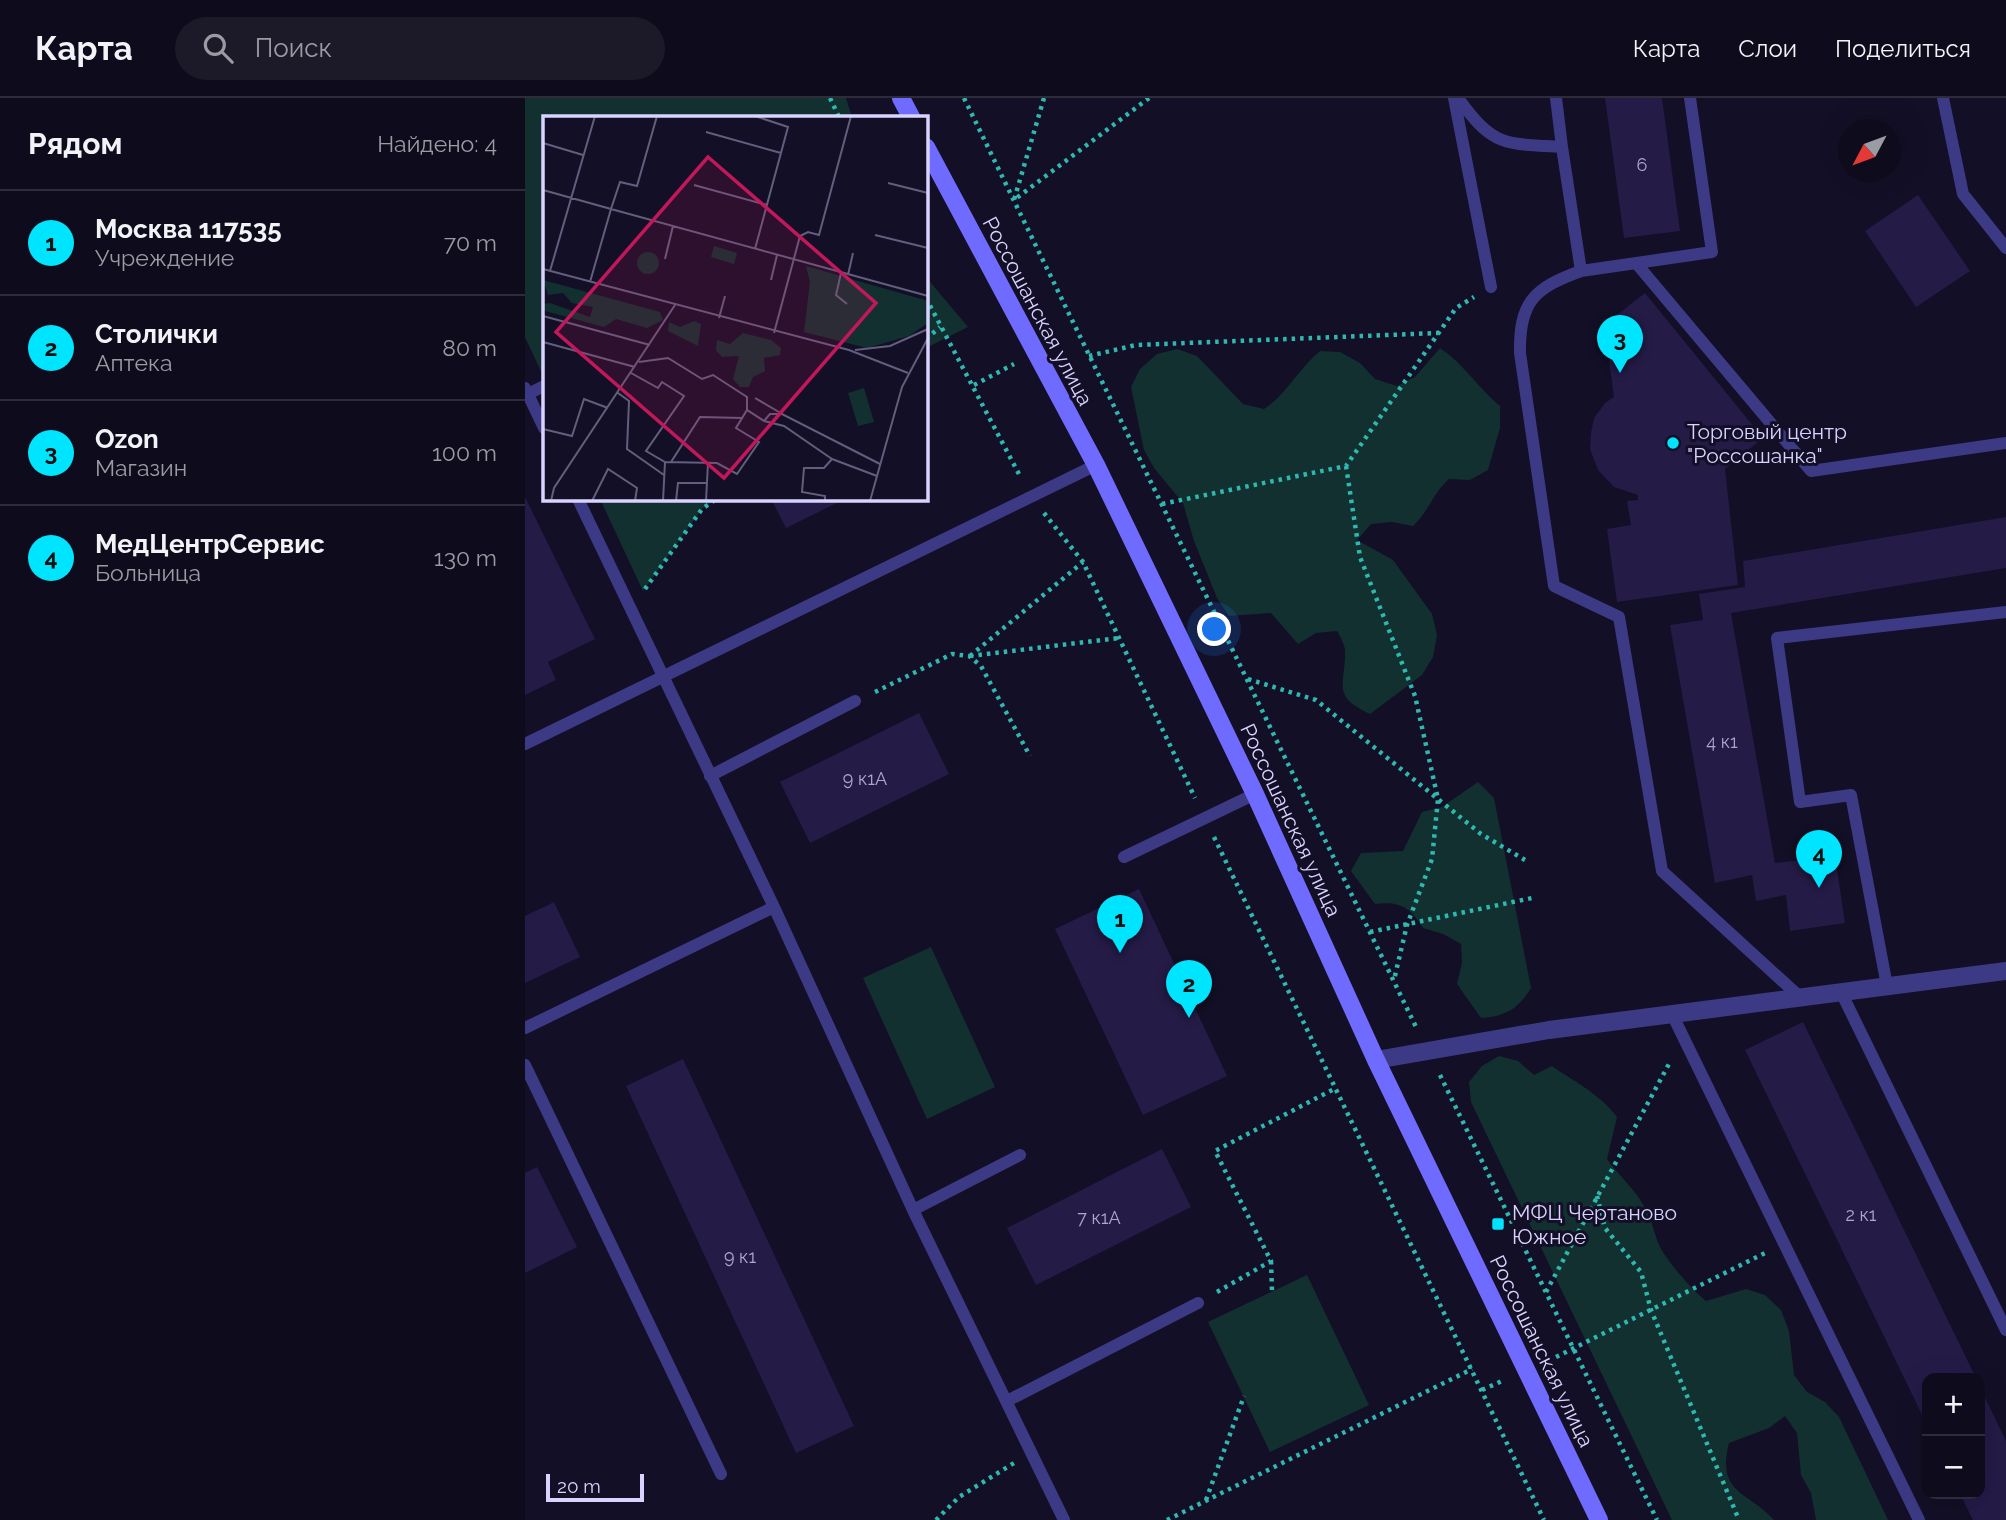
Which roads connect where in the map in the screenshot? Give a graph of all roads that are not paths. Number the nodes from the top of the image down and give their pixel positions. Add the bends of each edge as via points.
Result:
1 (901, 98) edge
2 (1456, 98) edge
3 (1556, 98) edge
4 (1690, 98) edge
5 (1943, 98) edge
6 (910, 116) edge
7 (1562, 146) junction
8 (927, 149) edge
9 (2004, 240) edge
10 (1636, 262) junction
11 (1581, 271) junction
12 (1491, 287) road end
13 (527, 391) edge
14 (543, 426) edge
15 (2006, 443) edge
16 (1095, 465) junction
17 (578, 500) edge
18 (2006, 612) edge
19 (662, 677) junction
20 (855, 701) road end
21 (525, 744) edge
22 (710, 776) junction
23 (1255, 794) junction
24 (1124, 857) dead end
25 (774, 907) junction
26 (2006, 971) edge
27 (1887, 986) junction
28 (1841, 992) junction
29 (1801, 998) junction
30 (1672, 1014) junction
31 (525, 1028) edge
32 (1375, 1060) junction
33 (525, 1065) edge
34 (1020, 1155) dead end
35 (913, 1210) junction
36 (1198, 1303) road end
37 (2006, 1330) edge
38 (1007, 1401) junction
39 (721, 1474) dead end
40 (1065, 1520) edge
41 (1599, 1520) edge
42 (1919, 1520) edge

1 - 6 street
2 - 7 lane via 1478,127 1504,143
2 - 12 lane
3 - 7 lane
4 - 10 lane via 1712,252
5 - 9 lane via 1963,194
7 - 11 lane
8 - 16 street, Россошанская улица
10 - 11 lane
10 - 15 lane via 1811,471
11 - 29 lane via 1551,282 1530,299 1519,325 1554,586 1619,617 1662,871
13 - 14 lane
16 - 19 lane
16 - 23 street, Россошанская улица
17 - 19 lane
18 - 27 lane via 1777,638 1801,802 1851,795
19 - 21 lane
19 - 22 lane
20 - 22 lane
22 - 25 lane
23 - 24 lane
23 - 32 street, Россошанская улица
25 - 31 lane
25 - 35 lane
26 - 27 street
27 - 28 street
28 - 29 street
28 - 37 lane
29 - 30 street
30 - 32 street
30 - 42 lane
32 - 41 street, Россошанская улица
33 - 39 lane
34 - 35 lane
35 - 38 lane
36 - 38 lane
38 - 40 lane

